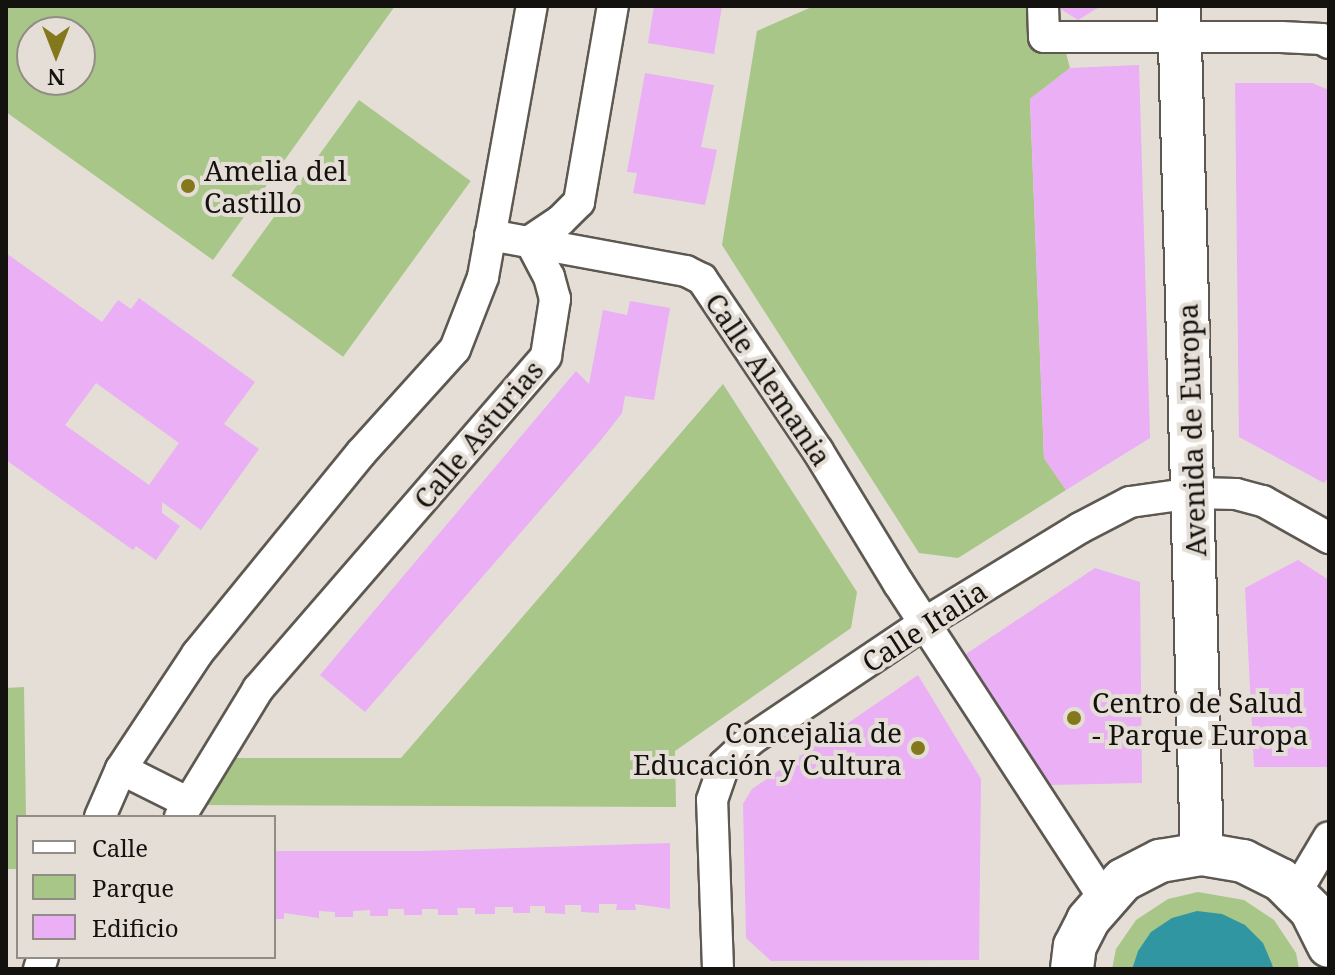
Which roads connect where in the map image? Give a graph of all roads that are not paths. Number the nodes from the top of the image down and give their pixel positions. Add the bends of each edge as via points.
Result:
1 (532, 6) edge
2 (613, 6) edge
3 (1043, 6) edge
4 (1179, 22) edge
5 (1327, 36) edge
6 (490, 235) junction
7 (530, 241) junction
8 (1194, 493) junction
9 (1329, 538) edge
10 (926, 622) junction
11 (121, 769) junction
12 (184, 809) edge
13 (101, 815) edge
14 (1329, 837) edge
15 (1202, 854) junction
16 (1295, 894) junction
17 (1104, 899) junction
18 (1329, 946) edge
19 (718, 969) edge
20 (1072, 969) edge

1 - 6 street
2 - 7 street via 579,202
3 - 4 street via 1044,37
4 - 5 street
4 - 8 street, Avenida de Europa
6 - 7 street, Calle Alemania
6 - 11 street via 483,277 455,349 361,453 197,654
7 - 10 street, Calle Alemania via 686,271 702,279
7 - 12 street, Calle Asturias via 555,299 546,356 258,689
8 - 9 street, Calle Italia via 1263,501
8 - 10 street, Calle Italia via 1130,502 1106,513
8 - 15 street, Avenida de Europa
10 - 17 street, Calle Alemania
10 - 19 street, Calle Italia via 752,739 724,765 712,800
11 - 12 street
11 - 13 street
14 - 16 street
15 - 16 street via 1243,861 1281,880
15 - 17 street via 1160,861 1123,880
16 - 18 street via 1311,910
17 - 20 street via 1081,933

